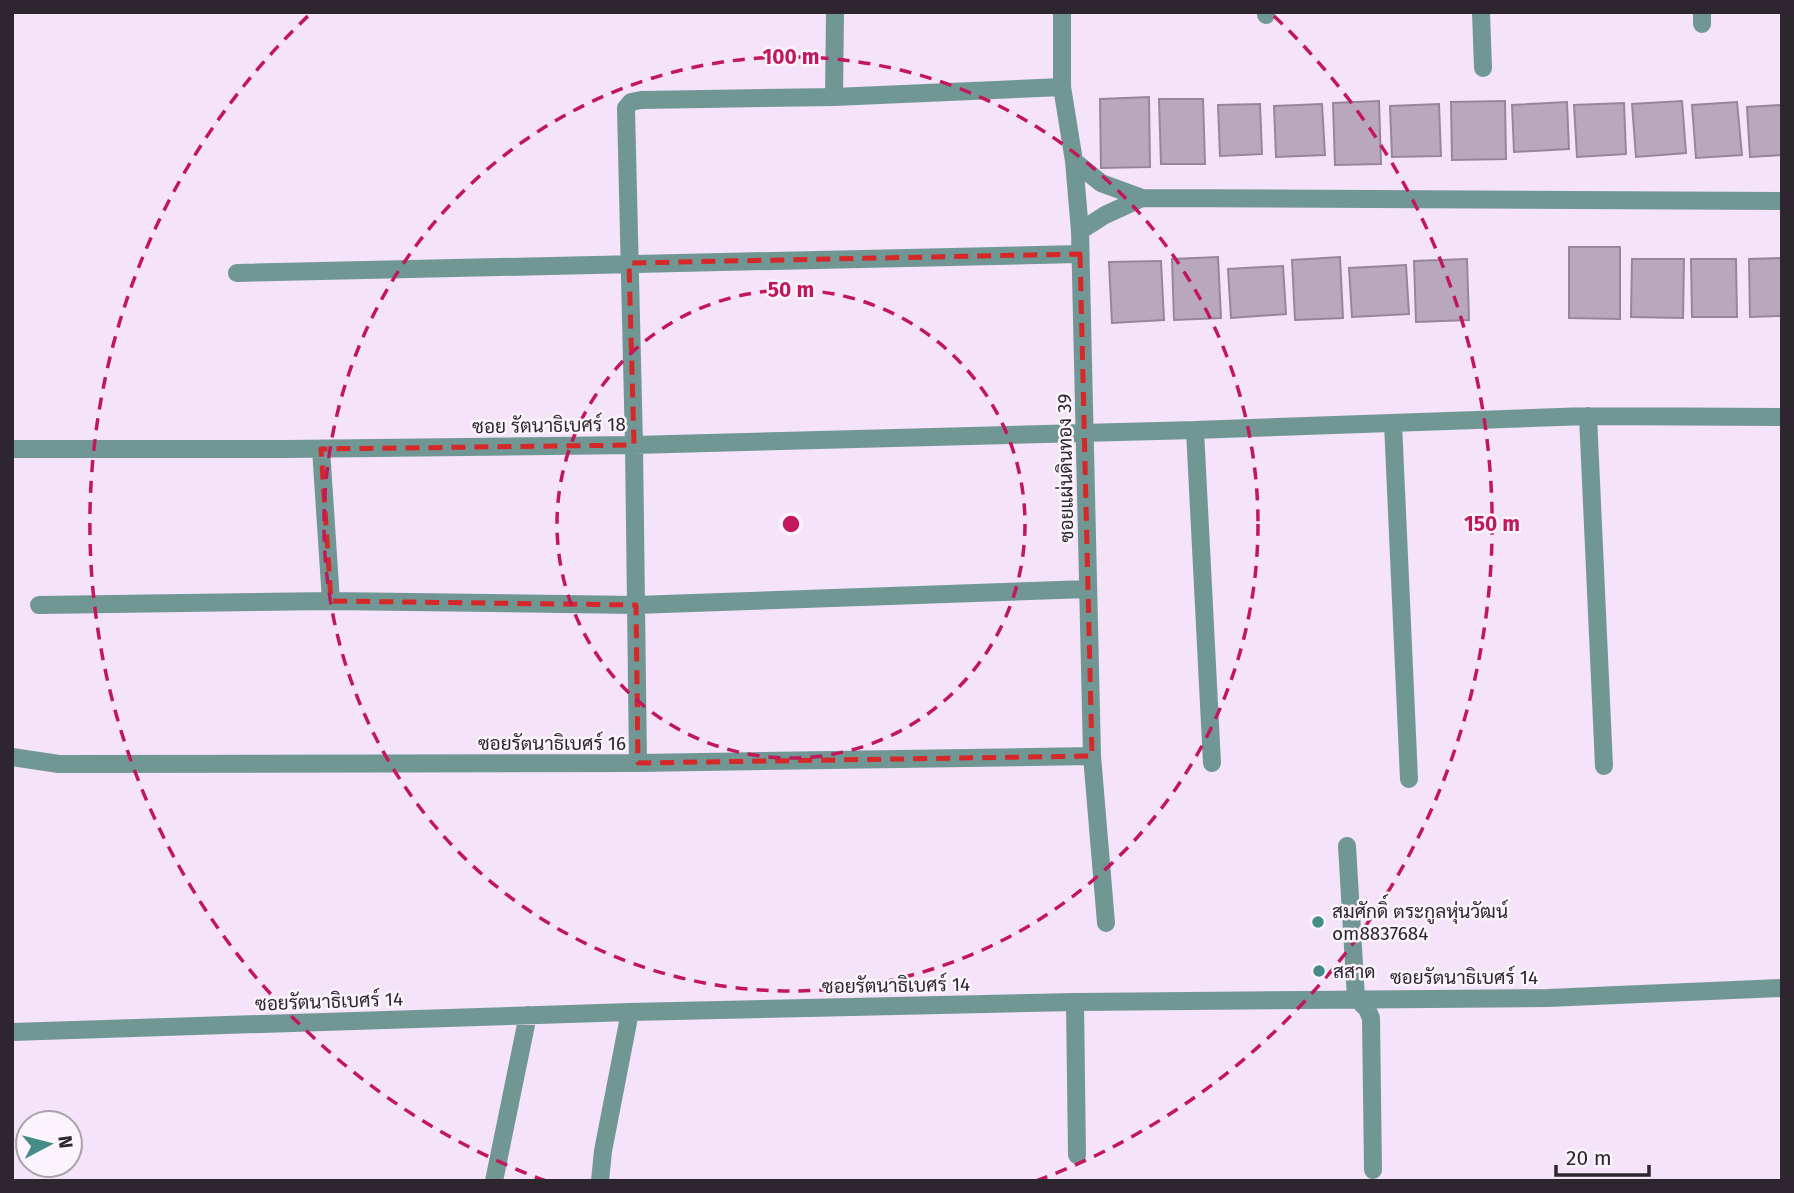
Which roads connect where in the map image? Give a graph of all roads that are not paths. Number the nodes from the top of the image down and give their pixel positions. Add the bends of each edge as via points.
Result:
1 (835, 12) edge
2 (1062, 12) edge
3 (1481, 12) edge
4 (1483, 68) dead end
5 (1062, 87) junction
6 (834, 97) junction
7 (1074, 161) junction
8 (1142, 198) junction
9 (1782, 201) edge
10 (1080, 231) junction
11 (1080, 254) junction
12 (629, 263) junction
13 (237, 273) dead end
14 (1588, 416) junction
15 (1782, 417) edge
16 (1393, 423) junction
17 (1195, 430) junction
18 (1085, 433) junction
19 (634, 445) junction
20 (12, 449) edge
21 (321, 449) junction
22 (1088, 589) junction
23 (331, 601) junction
24 (38, 605) dead end
25 (636, 605) junction
26 (1092, 755) junction
27 (12, 757) edge
28 (638, 763) junction
29 (1212, 763) dead end
30 (1604, 766) dead end
31 (1409, 779) dead end
32 (1347, 846) dead end
33 (1106, 923) dead end
34 (1782, 988) edge
35 (1356, 998) junction
36 (1075, 1002) junction
37 (630, 1012) junction
38 (528, 1015) junction
39 (12, 1032) edge
40 (1077, 1155) dead end
41 (1373, 1170) dead end
42 (494, 1181) edge
43 (600, 1181) edge

1 - 6 street
2 - 5 street, ซอยแผ่นดินทอง 39
3 - 4 street
5 - 6 street
5 - 7 street, ซอยแผ่นดินทอง 39
6 - 12 street via 632,102 626,108
7 - 8 street via 1101,183
7 - 10 street, ซอยแผ่นดินทอง 39
8 - 9 street
8 - 10 street
10 - 11 street, ซอยแผ่นดินทอง 39
11 - 12 street
11 - 18 street, ซอยแผ่นดินทอง 39
12 - 13 street
12 - 19 street
14 - 15 street, ซอย รัตนาธิเบศร์ 18
14 - 16 street, ซอย รัตนาธิเบศร์ 18
14 - 30 street
16 - 17 street, ซอย รัตนาธิเบศร์ 18
16 - 31 street
17 - 18 street, ซอย รัตนาธิเบศร์ 18
17 - 29 street
18 - 19 street, ซอย รัตนาธิเบศร์ 18
18 - 22 street, ซอยแผ่นดินทอง 39
19 - 21 street, ซอย รัตนาธิเบศร์ 18
19 - 25 street
20 - 21 street, ซอย รัตนาธิเบศร์ 18
21 - 23 street
22 - 25 street
22 - 26 street, ซอยแผ่นดินทอง 39
23 - 24 street
23 - 25 street
25 - 28 street
26 - 28 street, ซอยรัตนาธิเบศร์ 16
26 - 33 street, ซอยแผ่นดินทอง 39
27 - 28 street, ซอยรัตนาธิเบศร์ 16 via 59,764
32 - 35 street
34 - 35 street, ซอยรัตนาธิเบศร์ 14 via 1548,998
35 - 36 street, ซอยรัตนาธิเบศร์ 14
35 - 41 street via 1371,1018
36 - 37 street, ซอยรัตนาธิเบศร์ 14
36 - 40 street
37 - 38 street, ซอยรัตนาธิเบศร์ 14
37 - 43 street
38 - 39 street, ซอยรัตนาธิเบศร์ 14
38 - 42 street

